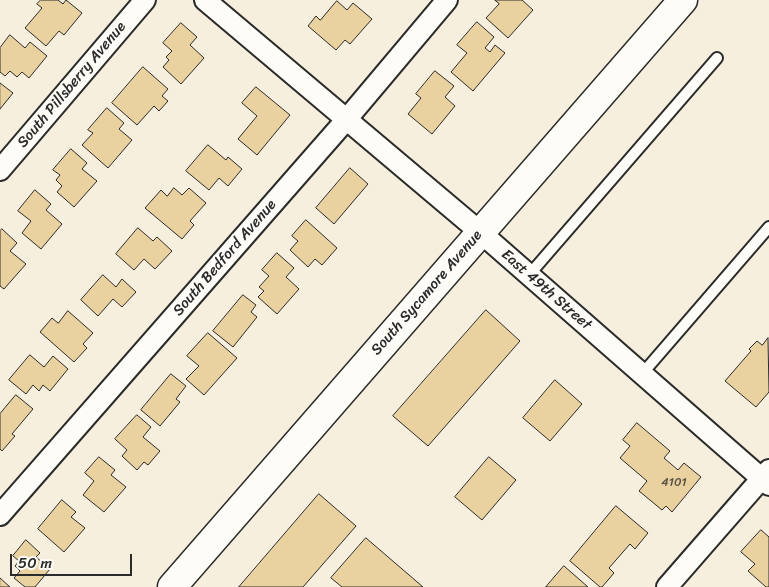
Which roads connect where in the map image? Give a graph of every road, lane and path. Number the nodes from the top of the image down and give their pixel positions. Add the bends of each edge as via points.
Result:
1 (145, 0) edge
2 (205, 0) edge
3 (447, 0) edge
4 (683, 0) edge
5 (716, 58) dead end
6 (346, 120) junction
7 (0, 170) edge
8 (769, 227) edge
9 (480, 232) junction
10 (529, 275) junction
11 (642, 374) junction
12 (767, 478) edge
13 (0, 514) edge
14 (172, 587) edge
15 (667, 587) edge

1 - 7 street, South Pillsberry Avenue
2 - 6 street, East 49th Street
3 - 6 street, South Bedford Avenue
4 - 9 main road, South Sycamore Avenue
5 - 10 lane
6 - 9 street, East 49th Street
6 - 13 street, South Bedford Avenue
8 - 11 lane
9 - 10 street, East 49th Street
9 - 14 main road, South Sycamore Avenue
10 - 11 street, East 49th Street
11 - 12 street, East 49th Street
12 - 15 street

